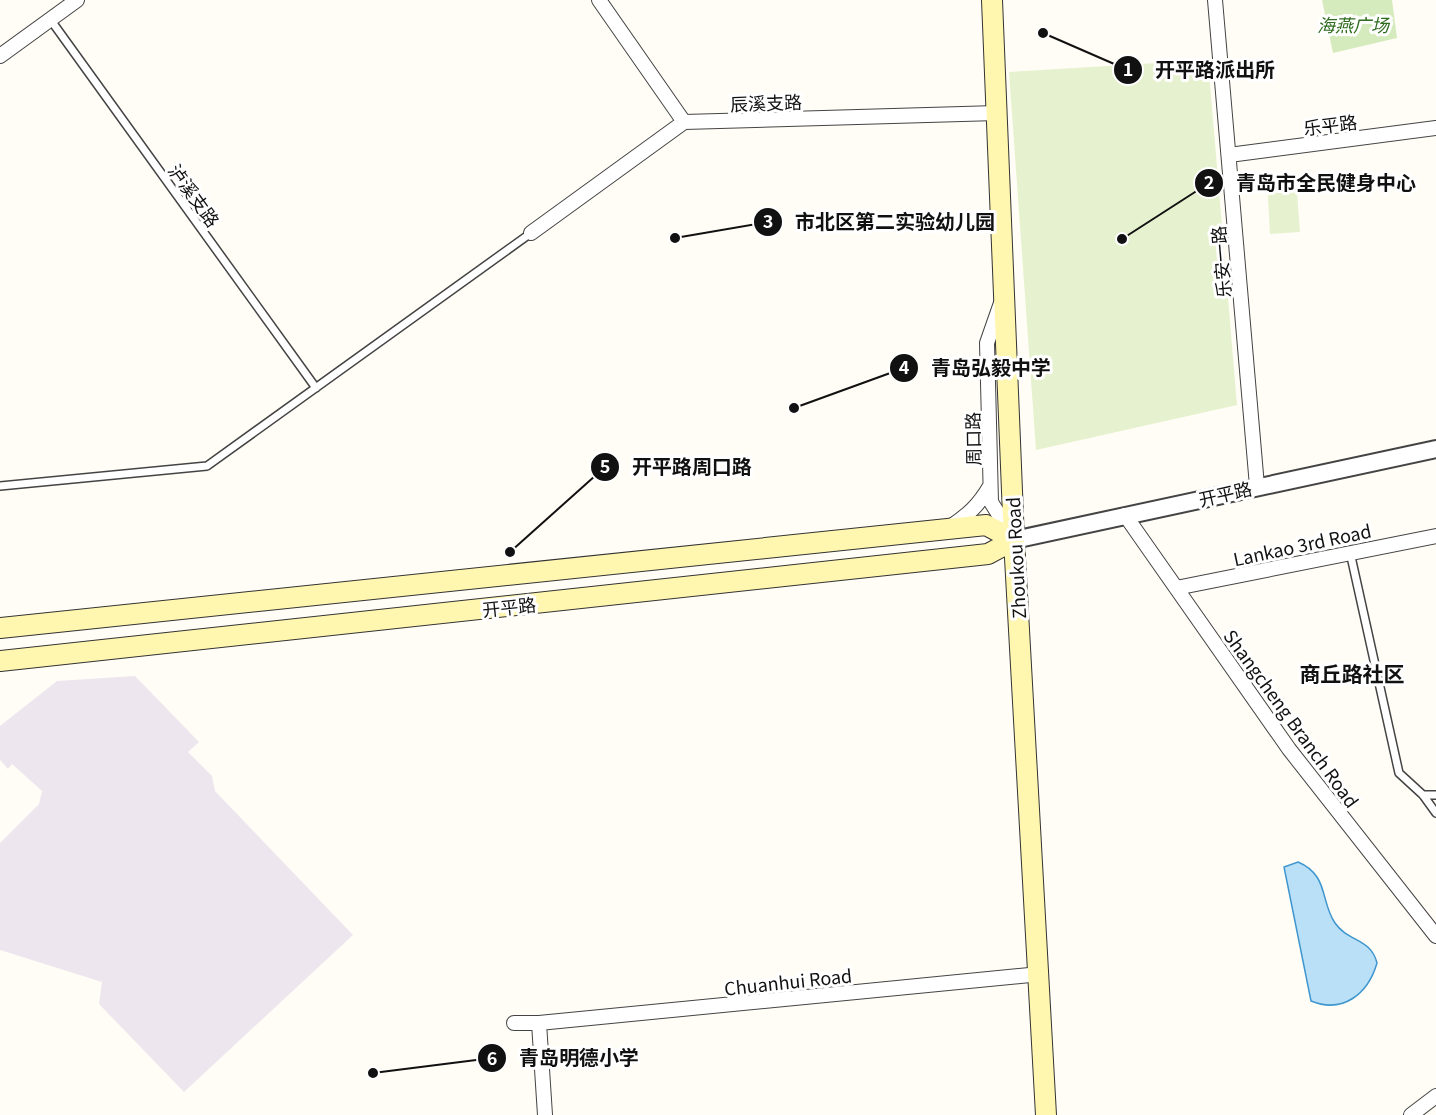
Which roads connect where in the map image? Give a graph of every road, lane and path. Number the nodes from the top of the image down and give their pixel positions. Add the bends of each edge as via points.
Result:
1 (77, 0) edge
2 (599, 0) edge
3 (992, 0) edge
4 (1215, 0) edge
5 (51, 19) junction
6 (0, 56) edge
7 (997, 113) junction
8 (684, 122) junction
9 (1436, 128) edge
10 (1229, 155) junction
11 (531, 233) joint
12 (1003, 298) junction
13 (316, 388) junction
14 (1436, 449) edge
15 (991, 484) junction
16 (0, 486) edge
17 (1257, 486) junction
18 (1125, 515) junction
19 (946, 529) junction
20 (1436, 536) edge
21 (1014, 540) junction
22 (1350, 552) junction
23 (1176, 588) junction
24 (0, 628) edge
25 (0, 661) edge
26 (1423, 795) junction
27 (1436, 795) edge
28 (1436, 813) edge
29 (1436, 936) edge
30 (1040, 974) junction
31 (514, 1023) dead end
32 (539, 1023) junction
33 (1436, 1096) edge
34 (545, 1115) edge
35 (1046, 1115) edge
36 (1411, 1115) edge

1 - 5 street
2 - 8 street
3 - 7 main road, Zhoukou Road
4 - 10 street, 乐安一路
5 - 6 street
5 - 13 lane, 泸溪支路
7 - 8 street, 辰溪支路
7 - 12 main road, Zhoukou Road
8 - 11 street
9 - 10 street, 乐平路
10 - 17 street, 乐安一路
11 - 13 lane
12 - 15 street, 周口路 via 987,343
12 - 21 main road, Zhoukou Road
13 - 16 lane via 207,466
14 - 17 street, 开平路
15 - 19 street via 969,515
15 - 21 street, 周口路 via 991,502
17 - 18 street, 开平路
18 - 21 street, 开平路
18 - 23 street, Shangcheng Branch Road
19 - 21 main road, 开平路 via 986,525
19 - 24 main road, 开平路
20 - 22 street, Lankao 3rd Road
21 - 25 main road, 开平路 via 988,554
21 - 30 main road, Zhoukou Road
22 - 23 street, Lankao 3rd Road
22 - 26 lane via 1399,773
23 - 29 street, Shangcheng Branch Road via 1289,749
26 - 27 lane
26 - 28 lane
30 - 32 street, Chuanhui Road
30 - 35 main road, Zhoukou Road
31 - 32 street, Chuanhui Road
32 - 34 street
33 - 36 street

